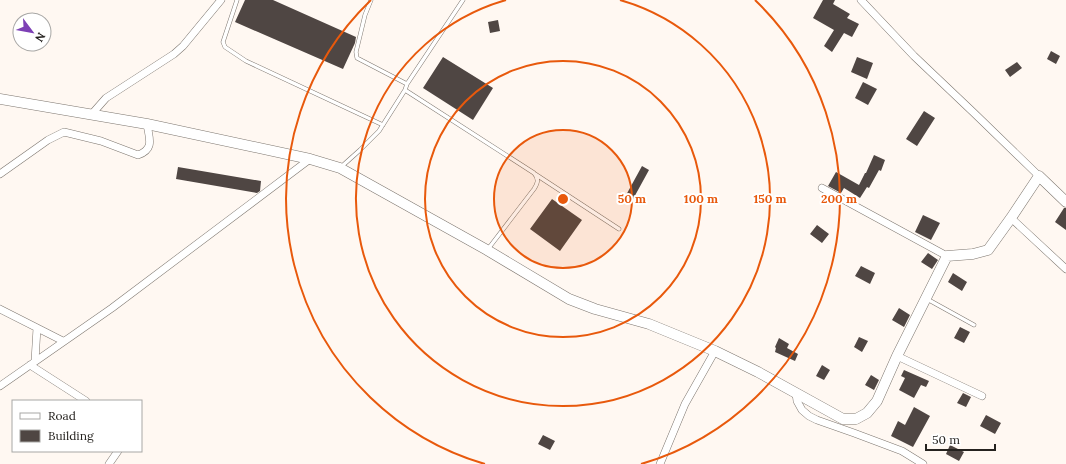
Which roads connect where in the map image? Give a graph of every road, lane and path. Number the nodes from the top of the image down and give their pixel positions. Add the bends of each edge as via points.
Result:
1 (221, 0) edge
2 (237, 0) edge
3 (371, 0) edge
4 (463, 0) edge
5 (861, 0) edge
6 (407, 84) junction
7 (405, 90) junction
8 (0, 99) edge
9 (91, 115) junction
10 (147, 124) junction
11 (383, 125) junction
12 (310, 159) junction
13 (340, 168) junction
14 (534, 173) junction
15 (0, 174) edge
16 (1038, 176) junction
17 (822, 188) dead end
18 (1066, 202) edge
19 (1011, 218) junction
20 (619, 230) dead end
21 (487, 250) junction
22 (947, 256) junction
23 (1066, 269) edge
24 (926, 298) junction
25 (0, 309) edge
26 (974, 325) dead end
27 (37, 328) junction
28 (63, 341) junction
29 (715, 351) junction
30 (897, 356) junction
31 (32, 363) junction
32 (0, 386) edge
33 (796, 393) junction
34 (982, 396) dead end
35 (85, 400) edge
36 (117, 452) edge
37 (109, 464) edge
38 (660, 464) edge
39 (924, 464) edge

1 - 9 street via 174,54 106,98
2 - 11 lane via 223,42 225,47 246,61
3 - 6 lane via 364,15 357,58
4 - 6 lane
5 - 16 street via 914,56
6 - 7 lane
7 - 11 lane
7 - 14 lane
8 - 9 street
9 - 10 street
10 - 12 street
10 - 15 street via 150,144 143,154 138,155 101,141 64,132 48,140
11 - 13 lane
12 - 13 street
12 - 28 street via 112,308
13 - 21 street
14 - 20 lane
14 - 21 lane via 537,176 537,185
16 - 18 street
16 - 19 street
17 - 22 street
19 - 22 street via 988,250
19 - 23 street
21 - 29 street via 569,299 649,324
22 - 24 street
24 - 26 lane
24 - 30 street
25 - 27 street
27 - 28 street
27 - 31 street
28 - 31 street
29 - 33 street
29 - 38 street via 685,404
30 - 33 street via 877,401 867,413 856,419 843,419
30 - 34 street
31 - 32 street
31 - 35 street
33 - 39 street via 797,402 809,416 902,451
36 - 37 street

